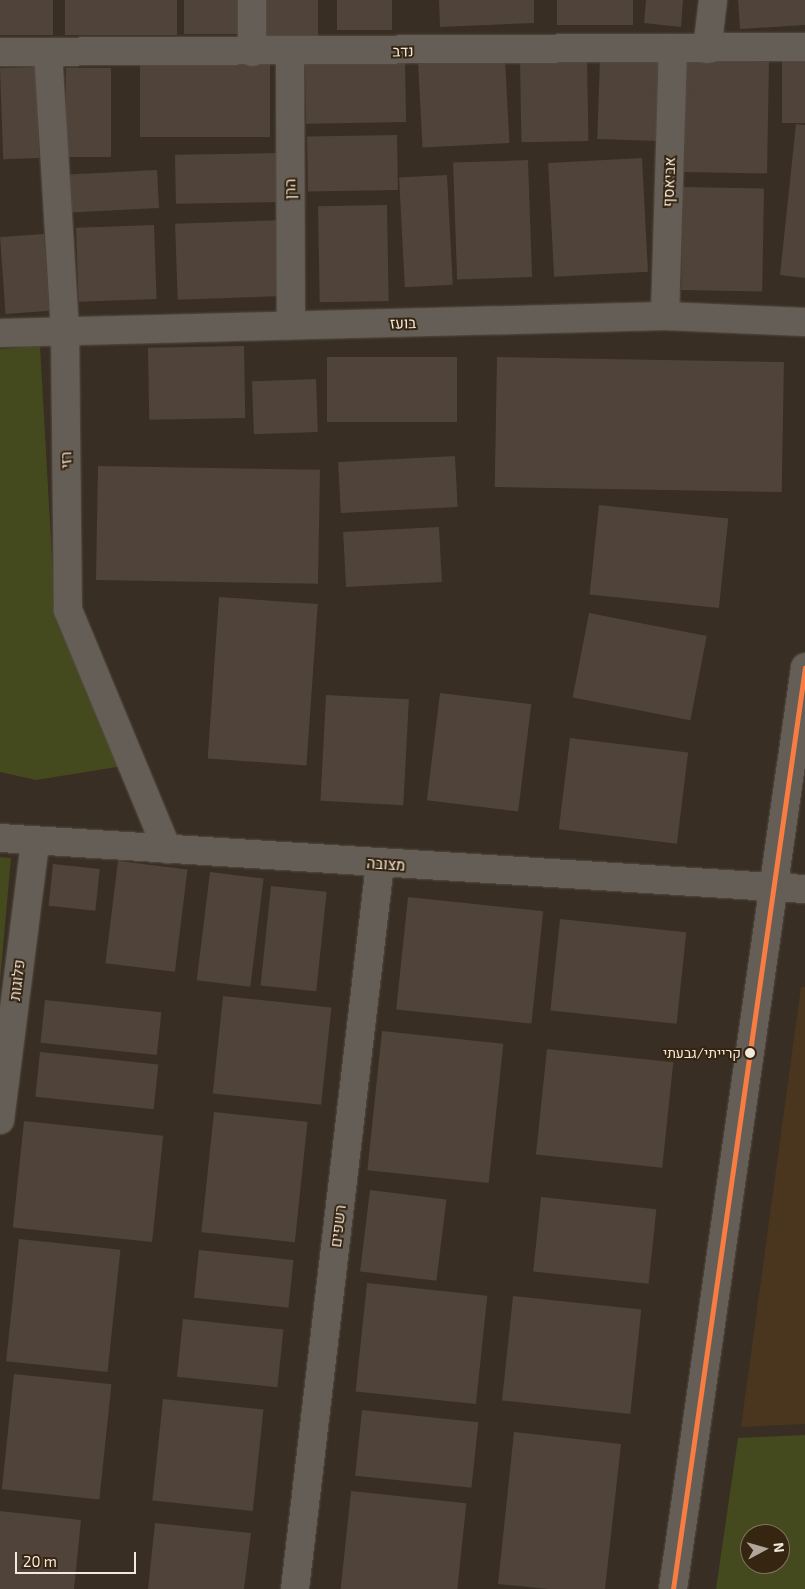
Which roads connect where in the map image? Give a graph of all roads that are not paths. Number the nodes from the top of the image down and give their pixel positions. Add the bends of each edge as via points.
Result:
1 (252, 0) edge
2 (712, 0) edge
3 (805, 47) edge
4 (674, 48) junction
5 (707, 49) junction
6 (0, 52) edge
7 (48, 52) junction
8 (252, 52) junction
9 (290, 52) junction
10 (665, 316) junction
11 (805, 322) edge
12 (291, 325) junction
13 (65, 330) junction
14 (0, 333) edge
15 (805, 668) edge
16 (0, 838) edge
17 (35, 841) junction
18 (167, 849) junction
19 (380, 864) junction
20 (805, 889) edge
21 (773, 890) junction
22 (0, 1120) edge
23 (296, 1589) edge
24 (672, 1589) edge

1 - 8 street
2 - 5 street
3 - 5 street, נדב
4 - 5 street, נדב
4 - 9 street, נדב
4 - 10 street, אביאסף
6 - 7 street, נדב
7 - 8 street, נדב
7 - 13 street, רזי
8 - 9 street, נדב
9 - 12 street, הרן
10 - 11 street, בועז
10 - 12 street, בועז
12 - 13 street, בועז
13 - 14 street, בועז
13 - 18 street, רזי via 68,610
15 - 21 street
16 - 17 street, מצובה
17 - 18 street, מצובה
17 - 22 street, פלוגות
18 - 19 street, מצובה
19 - 21 street, מצובה
19 - 23 street, רשפים
20 - 21 street, מצובה
21 - 24 street

